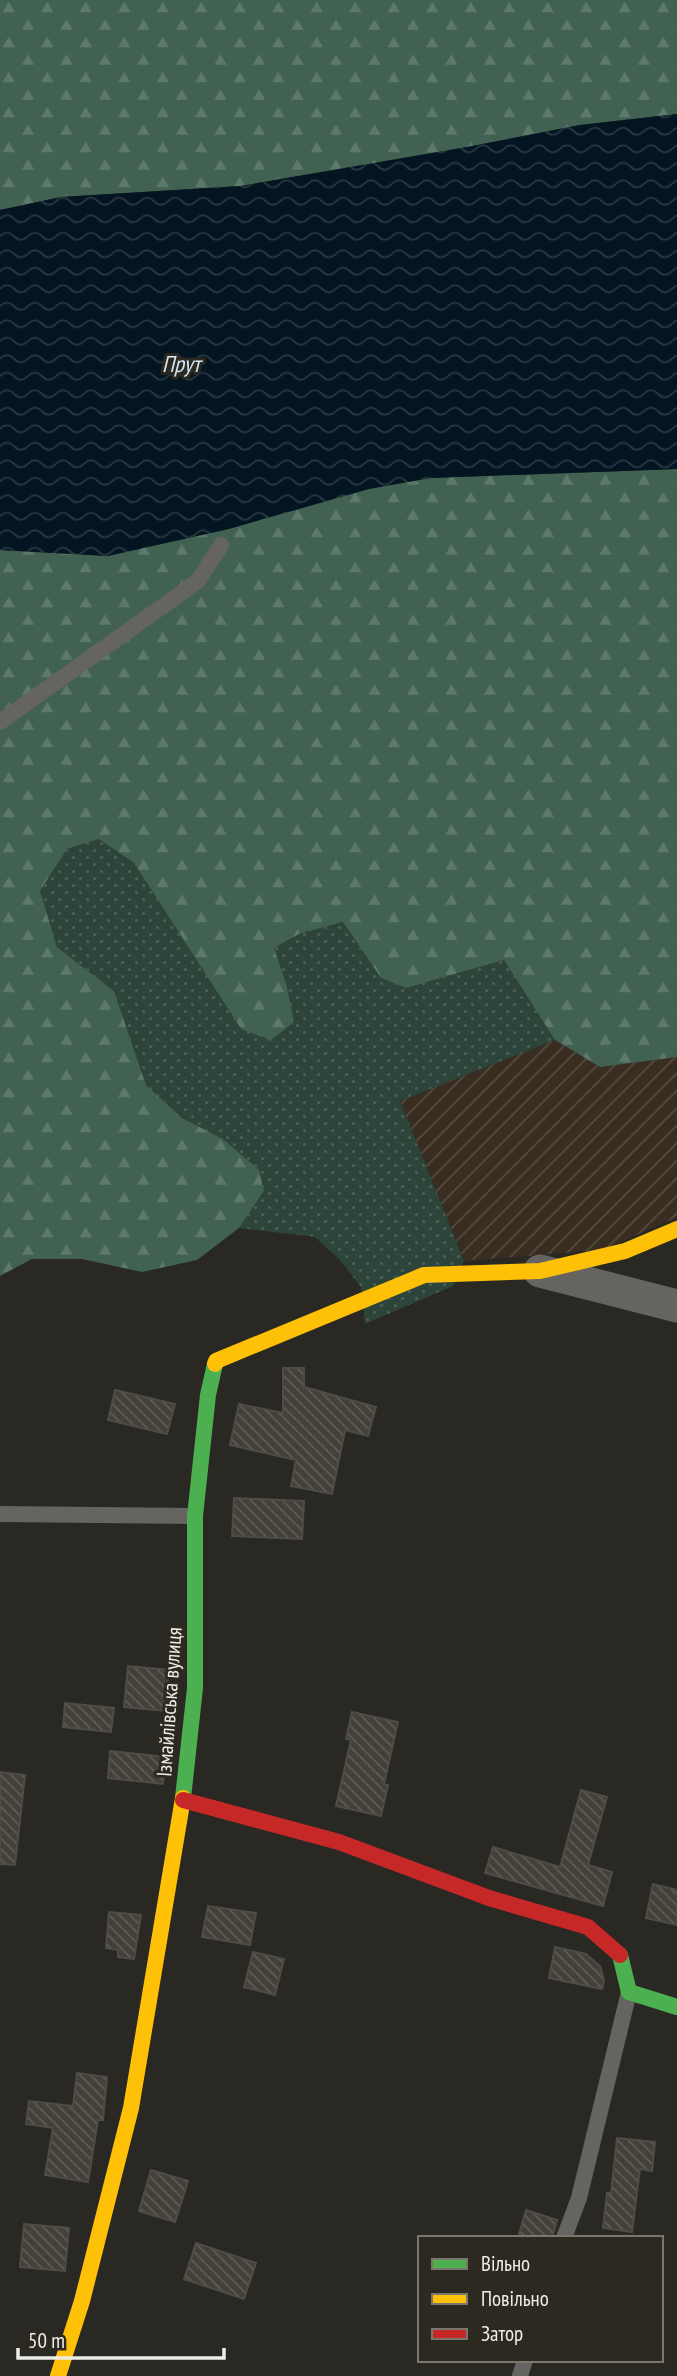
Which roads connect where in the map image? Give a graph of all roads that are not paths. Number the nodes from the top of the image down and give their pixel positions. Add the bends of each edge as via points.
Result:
1 (221, 545) dead end
2 (0, 722) edge
3 (677, 1229) edge
4 (540, 1271) junction
5 (677, 1306) edge
6 (0, 1514) edge
7 (195, 1516) junction
8 (183, 1800) junction
9 (629, 1992) junction
10 (677, 2007) edge
11 (566, 2236) edge
12 (58, 2376) edge

1 - 2 lane via 198,581
3 - 4 street via 625,1251
4 - 5 street
4 - 7 street, Ізмайлівська вулиця via 424,1275 216,1360
6 - 7 lane
7 - 8 street, Ізмайлівська вулиця via 195,1688
8 - 9 street via 339,1842 489,1898 588,1927 620,1954
8 - 12 street, Ізмайлівська вулиця via 131,2108
9 - 10 street
9 - 11 lane

